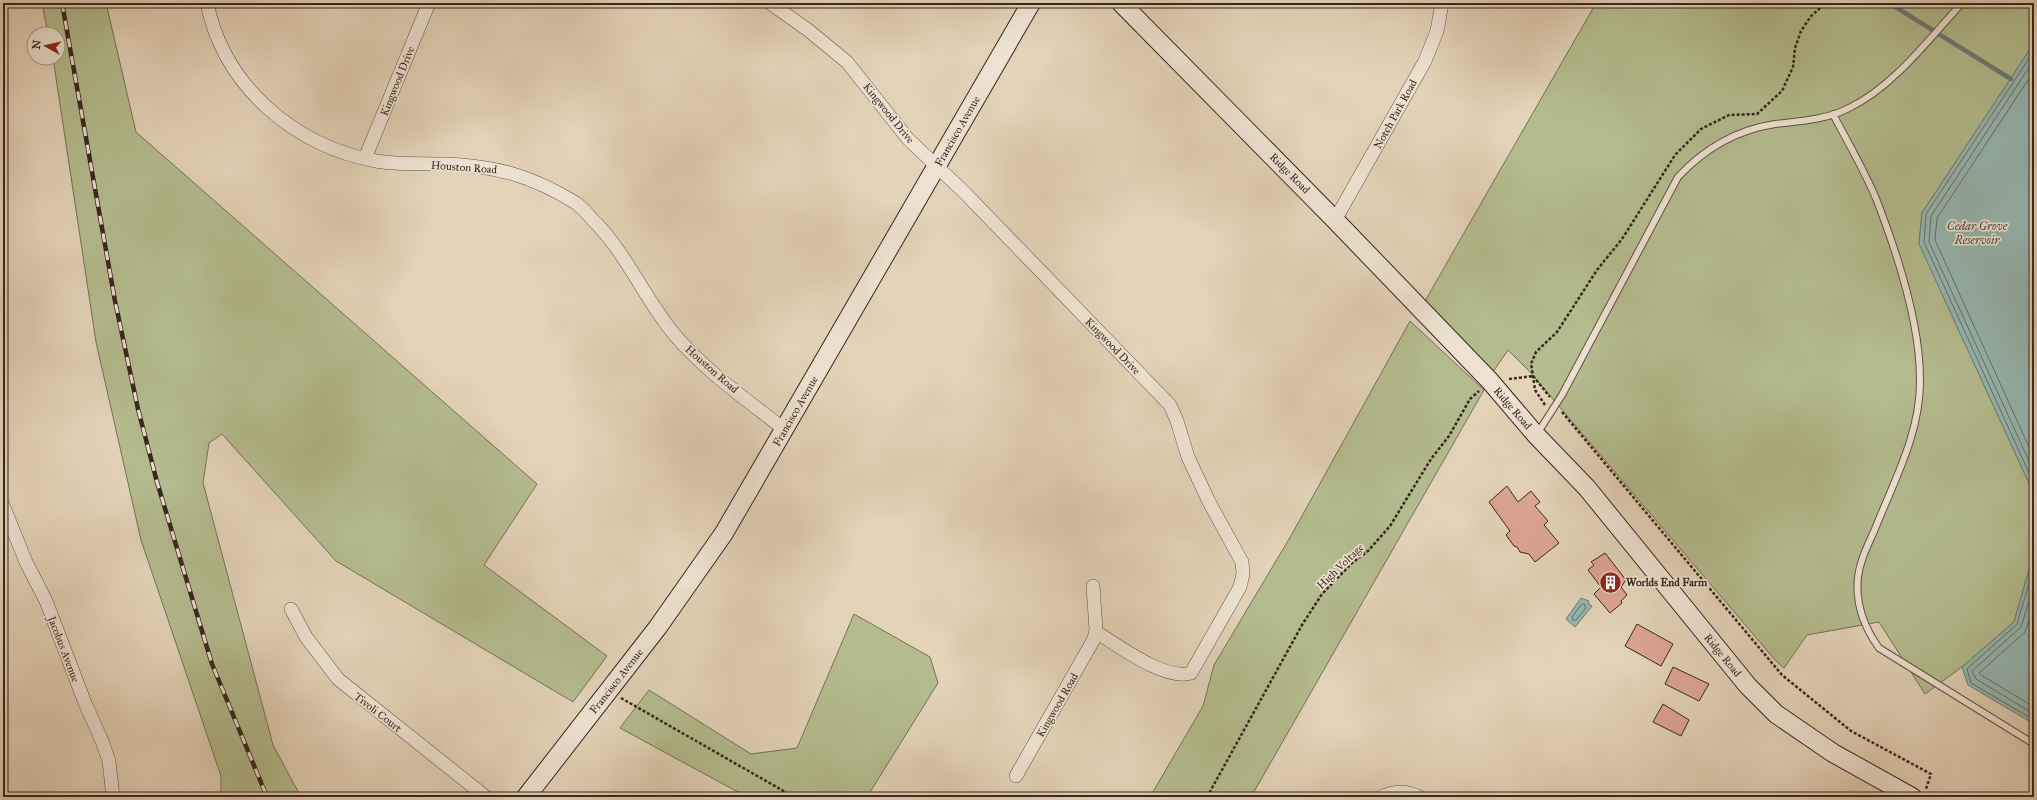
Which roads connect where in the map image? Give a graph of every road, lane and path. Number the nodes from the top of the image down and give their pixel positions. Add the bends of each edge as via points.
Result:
1 (207, 3) edge
2 (429, 3) edge
3 (770, 3) edge
4 (1031, 3) edge
5 (1121, 3) edge
6 (1442, 3) edge
7 (1962, 3) edge
8 (1833, 114) junction
9 (366, 158) junction
10 (937, 166) junction
11 (1335, 220) junction
12 (1490, 381) junction
13 (1556, 404) junction
14 (1550, 413) junction
15 (785, 430) junction
16 (1536, 435) junction
17 (3, 505) edge
18 (1093, 586) dead end
19 (291, 609) dead end
20 (1096, 632) junction
21 (609, 690) junction
22 (2034, 744) edge
23 (1016, 776) dead end
24 (1919, 793) edge
25 (113, 797) edge
26 (486, 797) edge
27 (526, 797) edge
28 (794, 797) edge
29 (1207, 797) edge
30 (1381, 797) edge
31 (1419, 797) edge

1 - 9 street, Houston Road via 228,58 243,82 273,114 295,130 320,143
2 - 9 street, Kingwood Drive
3 - 10 street, Kingwood Drive via 847,62 908,139
4 - 10 main road, Francisco Avenue
5 - 11 main road, Ridge Road
6 - 11 street, Notch Park Road via 1437,31 1425,61
7 - 8 lane via 1885,85 1861,102
8 - 13 lane via 1807,121 1746,130 1719,142 1690,163 1678,177
8 - 22 lane via 1877,200 1904,283 1920,361 1919,400 1911,438 1860,565 1858,592 1862,617 1879,648
9 - 15 street, Houston Road via 408,164 444,164 504,170 533,180 578,204 616,247 656,311 675,335 718,376
10 - 15 main road, Francisco Avenue
10 - 20 street, Kingwood Drive via 1170,405 1188,457 1242,562 1243,574 1234,601 1191,673 1183,676 1160,670
11 - 12 main road, Ridge Road
12 - 16 main road, Ridge Road
12 - 29 path, High Voltage via 1470,399 1450,436 1431,459 1390,526 1368,551 1322,594 1302,625
13 - 14 lane
13 - 14 path via 1533,376 1535,390
13 - 24 path via 1782,676 1851,731 1931,774
14 - 16 lane
15 - 21 main road, Francisco Avenue via 724,534 658,627
16 - 24 main road, Ridge Road via 1587,488 1748,686 1776,714 1833,753
17 - 25 street, Jacobus Avenue via 26,562 46,601 102,741 109,762
18 - 20 street
19 - 26 street, Tivoli Court via 306,637 338,679
20 - 23 street, Kingwood Road
21 - 27 main road, Francisco Avenue
21 - 28 path
30 - 31 street via 1405,792

